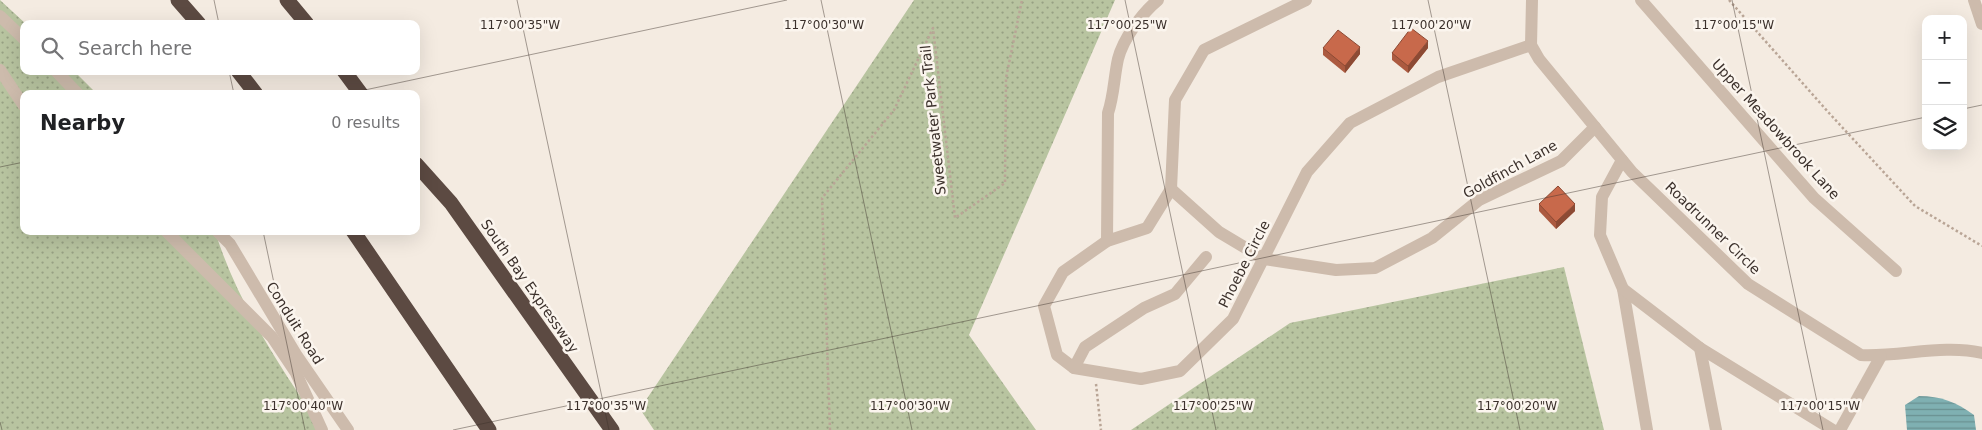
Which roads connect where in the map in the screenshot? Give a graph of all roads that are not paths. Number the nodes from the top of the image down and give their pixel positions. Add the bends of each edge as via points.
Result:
1 (178, 0) edge
2 (287, 0) edge
3 (1306, 0) edge
4 (1532, 0) edge
5 (1641, 0) edge
6 (1974, 0) edge
7 (1154, 1) edge
8 (0, 16) edge
9 (196, 20) edge
10 (304, 20) edge
11 (1982, 24) edge
12 (20, 35) edge
13 (1531, 45) junction
14 (0, 70) edge
15 (60, 75) edge
16 (241, 75) edge
17 (347, 75) edge
18 (74, 90) edge
19 (253, 90) edge
20 (358, 90) edge
21 (20, 100) edge
22 (1595, 127) junction
23 (1622, 160) junction
24 (420, 169) edge
25 (1171, 189) junction
26 (170, 235) edge
27 (221, 235) edge
28 (355, 235) edge
29 (1107, 241) junction
30 (1206, 257) dead end
31 (1264, 259) junction
32 (1896, 270) dead end
33 (1623, 289) junction
34 (1700, 348) junction
35 (1982, 353) edge
36 (1881, 356) junction
37 (1074, 368) junction
38 (322, 430) edge
39 (348, 430) edge
40 (489, 430) edge
41 (612, 430) edge
42 (1647, 430) edge
43 (1716, 430) edge
44 (1833, 430) edge
45 (1840, 430) edge

1 - 9 highway
2 - 10 highway
3 - 25 street, Phoebe Circle via 1204,50 1175,100
4 - 13 street
5 - 32 street, Upper Meadowbrook Lane via 1814,198
6 - 11 street
7 - 29 street via 1118,57 1108,113
8 - 12 street
13 - 22 street, Roadrunner Circle via 1539,60
13 - 31 street, Phoebe Circle via 1438,76 1350,123 1307,172
14 - 21 street
15 - 18 street
16 - 19 highway
17 - 20 highway
22 - 23 street, Roadrunner Circle
22 - 31 street, Goldfinch Lane via 1561,161 1479,200 1432,238 1375,268 1336,270
23 - 33 street via 1602,197 1600,235
23 - 36 street, Roadrunner Circle via 1748,284 1849,349 1861,355
24 - 41 highway, South Bay Expressway via 451,204
25 - 29 street, Phoebe Circle via 1147,228
25 - 31 street, Goldfinch Lane via 1219,232
26 - 38 street via 272,337 296,373
27 - 39 street, Conduit Road via 230,244 297,356
28 - 40 highway
29 - 37 street, Phoebe Circle via 1063,272 1044,306 1057,355
30 - 37 street via 1175,294 1144,308 1085,347
31 - 37 street, Phoebe Circle via 1233,319 1180,371 1141,379
33 - 34 street
33 - 42 street
34 - 43 street
34 - 44 street
35 - 36 street, Roadrunner Circle via 1936,351
36 - 45 street

